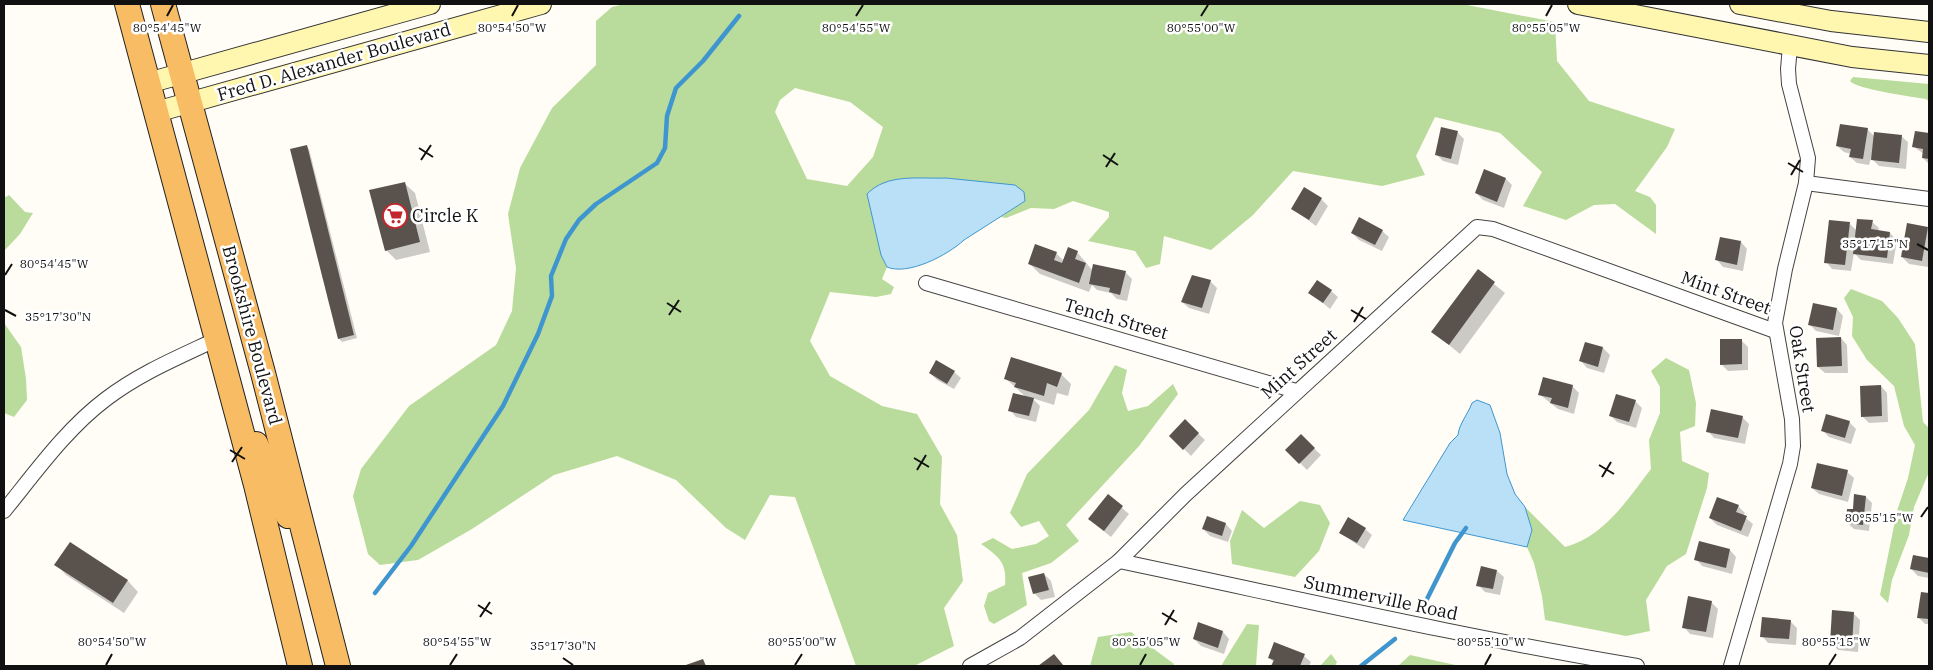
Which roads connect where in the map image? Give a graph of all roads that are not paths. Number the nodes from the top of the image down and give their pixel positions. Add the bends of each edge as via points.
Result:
1 (127, 4) edge
2 (163, 4) edge
3 (430, 4) edge
4 (541, 4) edge
5 (1578, 4) edge
6 (1740, 4) edge
7 (1929, 32) edge
8 (1790, 46) junction
9 (1929, 65) edge
10 (182, 74) junction
11 (148, 83) junction
12 (190, 102) junction
13 (156, 112) junction
14 (1806, 183) junction
15 (177, 189) junction
16 (1929, 199) edge
17 (926, 283) dead end
18 (246, 314) junction
19 (1775, 331) junction
20 (216, 339) junction
21 (1296, 392) junction
22 (4, 511) edge
23 (1119, 561) junction
24 (315, 577) junction
25 (300, 666) edge
26 (338, 666) edge
27 (970, 666) edge
28 (1637, 666) edge
29 (1731, 666) edge

1 - 11 highway, Brookshire Boulevard
2 - 10 highway, Brookshire Boulevard
3 - 10 main road, Fred D. Alexander Boulevard
4 - 12 main road, Fred D. Alexander Boulevard
5 - 8 main road
6 - 7 main road via 1838,22
8 - 9 main road via 1852,58
8 - 14 street, Oak Street via 1789,84 1808,158
10 - 11 main road, Fred D. Alexander Boulevard
10 - 12 highway, Brookshire Boulevard
11 - 13 highway, Brookshire Boulevard
12 - 13 main road, Fred D. Alexander Boulevard
12 - 18 highway, Brookshire Boulevard
13 - 15 highway, Brookshire Boulevard
14 - 16 street
14 - 19 street, Oak Street via 1785,269
15 - 18 highway via 200,224 223,308 235,314
15 - 20 highway, Brookshire Boulevard
17 - 21 street, Tench Street
18 - 24 highway, Brookshire Boulevard
19 - 21 street, Mint Street via 1482,226 1469,234
19 - 29 street, Oak Street via 1792,419 1793,446
20 - 22 street via 159,366 104,400 44,462
20 - 24 highway via 232,354 256,442
20 - 25 highway, Brookshire Boulevard
21 - 23 street, Mint Street
23 - 27 street, Mint Street via 1020,638
23 - 28 street, Summerville Road via 1390,619
24 - 26 highway, Brookshire Boulevard

